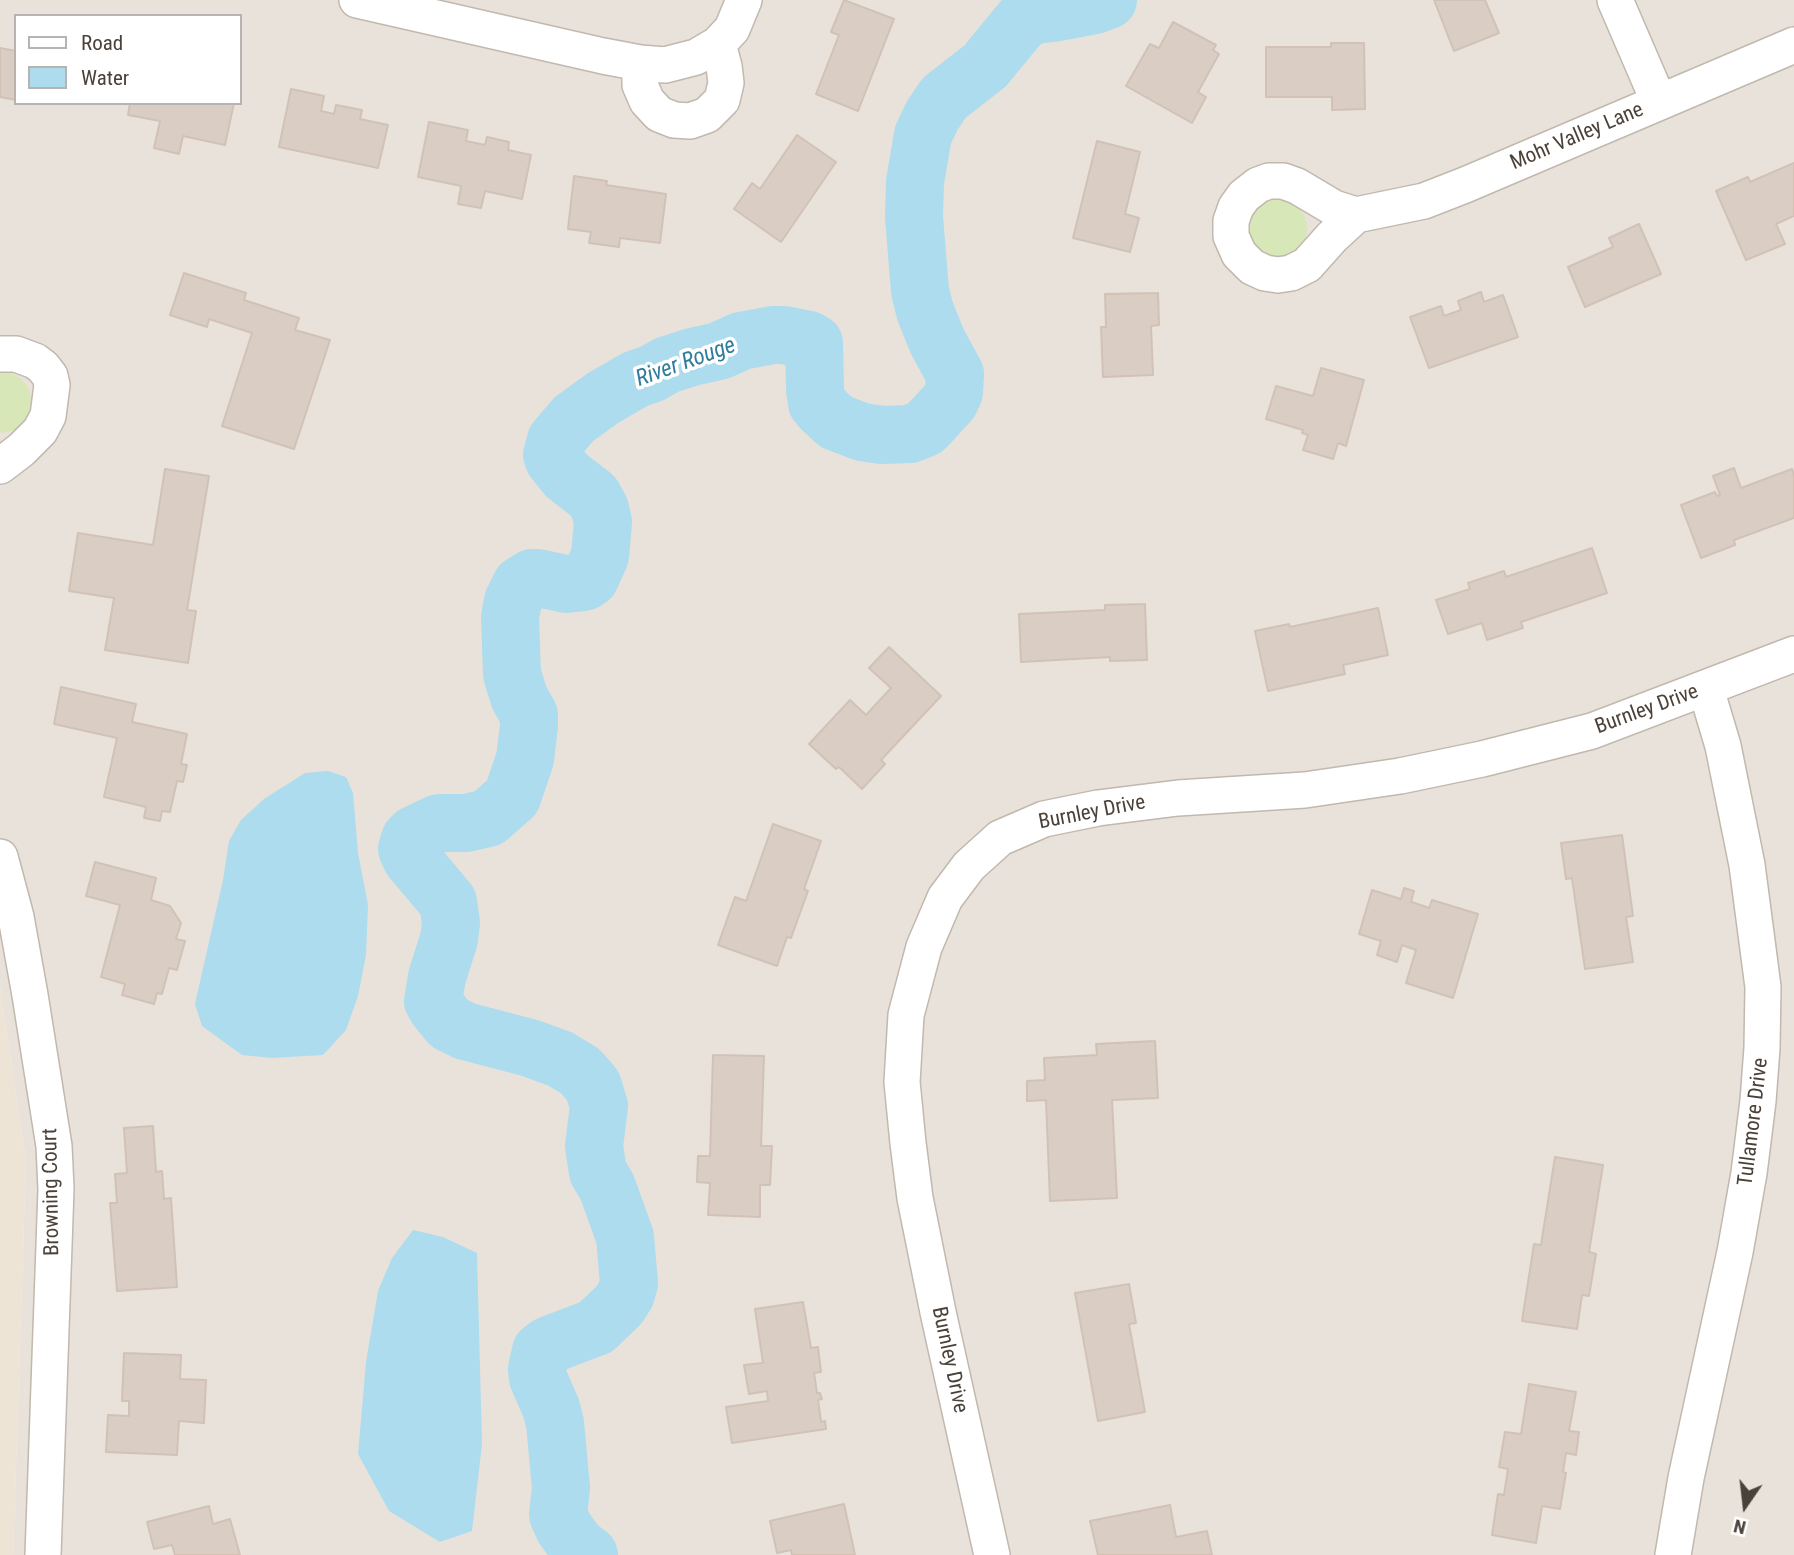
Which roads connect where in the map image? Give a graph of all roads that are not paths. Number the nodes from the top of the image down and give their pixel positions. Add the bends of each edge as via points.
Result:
1 (357, 0) edge
2 (744, 0) edge
3 (1615, 0) edge
4 (718, 44) junction
5 (1794, 45) edge
6 (640, 63) junction
7 (1659, 102) junction
8 (1356, 215) dead end
9 (0, 354) edge
10 (0, 466) edge
11 (1794, 654) edge
12 (1706, 689) junction
13 (0, 857) edge
14 (48, 1547) edge
15 (992, 1555) edge
16 (1673, 1555) edge

1 - 6 street
2 - 4 street via 732,29
3 - 7 street
4 - 6 street via 695,57 665,65
4 - 6 street via 726,83 722,100 707,115 690,121 659,114 647,101 640,85
5 - 7 street, Mohr Valley Lane
7 - 8 street, Mohr Valley Lane via 1424,201
9 - 10 street via 35,361 50,376 52,385 48,416 40,431
11 - 12 street, Burnley Drive
12 - 15 street, Burnley Drive via 1592,731 1414,773 1305,790 1178,798 1044,819 1000,838 969,866 945,898 924,947 906,1015 902,1082 915,1198
12 - 16 street, Tullamore Drive via 1723,746 1747,865 1763,987 1762,1048 1749,1173
13 - 14 street, Browning Court via 21,943 54,1146

